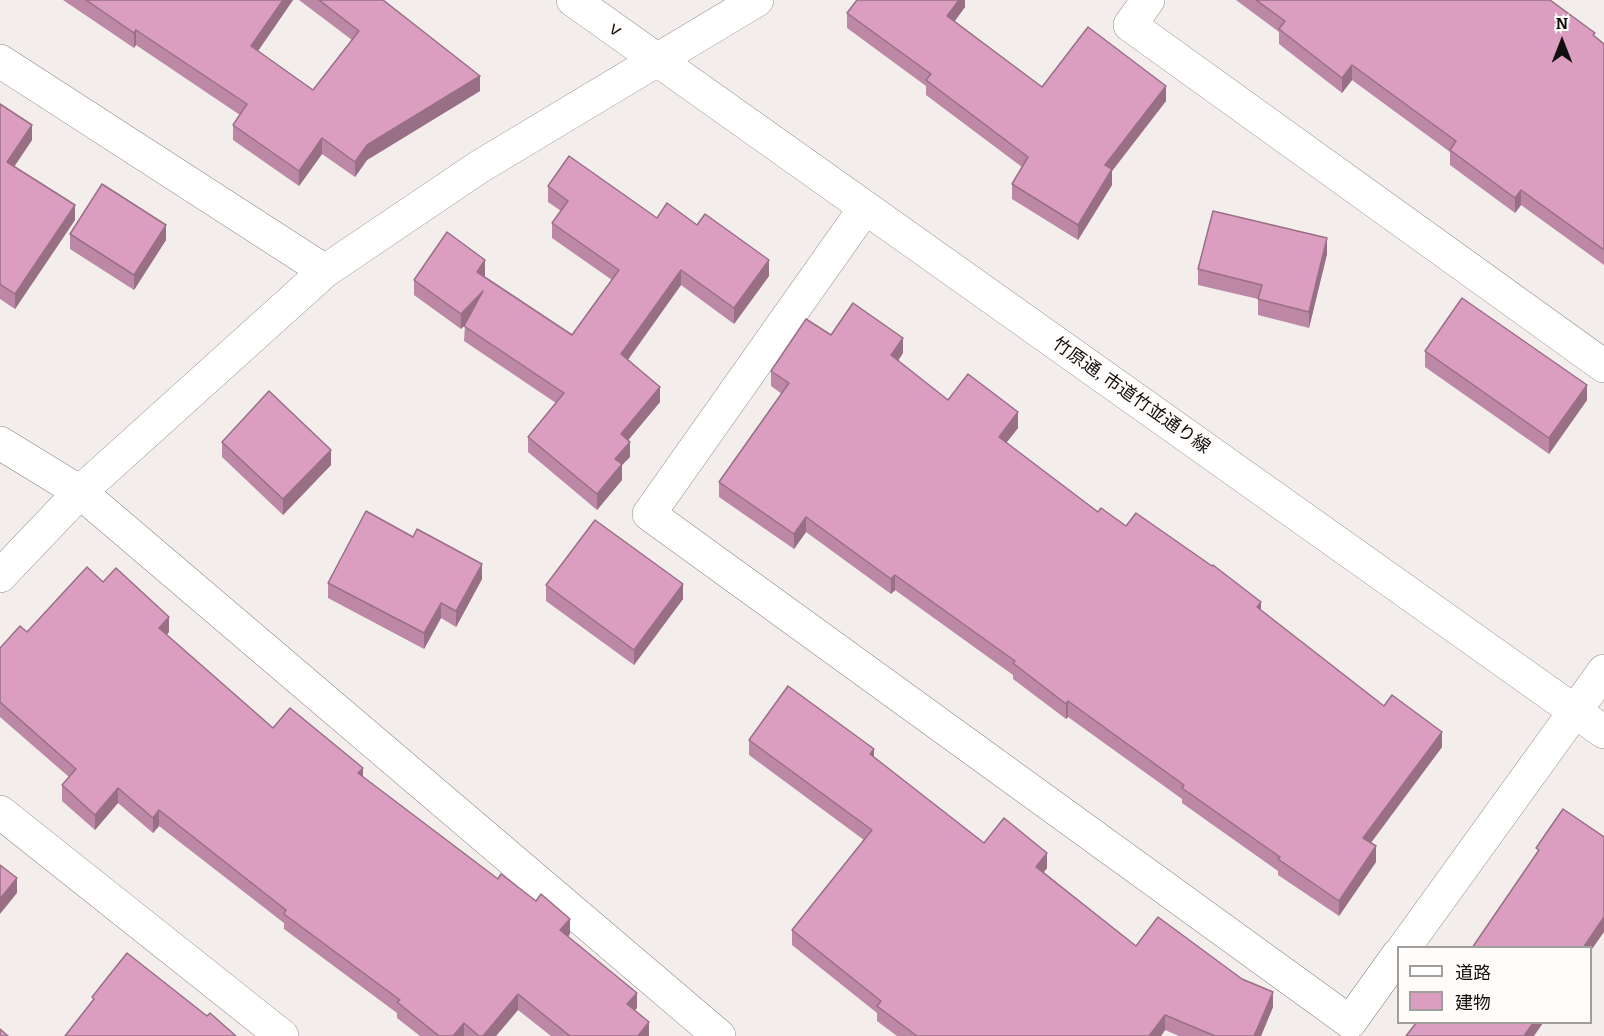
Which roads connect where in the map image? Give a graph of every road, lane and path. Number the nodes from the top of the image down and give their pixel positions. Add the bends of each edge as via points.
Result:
1 (573, 0) edge
2 (757, 0) edge
3 (1148, 0) edge
4 (658, 59) junction
5 (0, 61) edge
6 (865, 208) junction
7 (325, 271) junction
8 (1604, 366) edge
9 (0, 443) edge
10 (80, 492) junction
11 (0, 576) edge
12 (1604, 671) edge
13 (1576, 711) junction
14 (1604, 732) edge
15 (0, 812) edge
16 (1405, 946) edge
17 (1397, 956) edge
18 (1346, 1029) edge
19 (282, 1036) edge
20 (718, 1036) edge

1 - 4 street, ｖ
2 - 4 street
3 - 8 street via 1130,25
4 - 6 street, 竹原通, 市道竹並通り線
4 - 7 street via 479,168
5 - 7 street
6 - 13 street, 竹原通, 市道竹並通り線
6 - 18 street via 650,514
7 - 10 street
9 - 10 street
10 - 11 street
10 - 20 street
12 - 13 street
13 - 14 street, 竹原通, 市道竹並通り線
13 - 16 street
15 - 19 street
17 - 18 street

